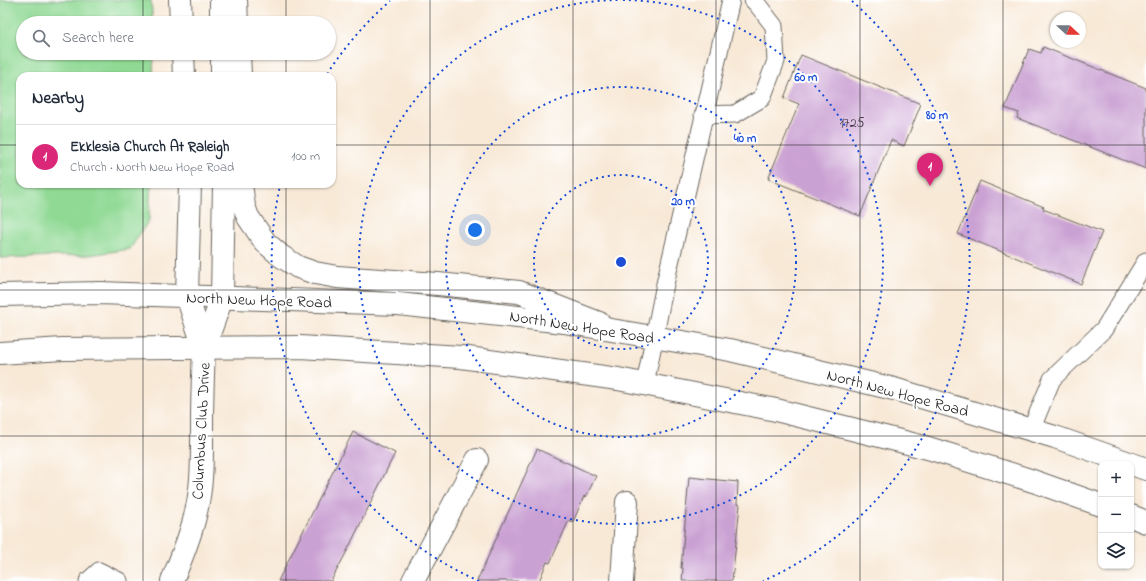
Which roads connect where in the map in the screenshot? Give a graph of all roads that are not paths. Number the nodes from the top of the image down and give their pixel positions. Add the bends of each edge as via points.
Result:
1 (180, 0) edge
2 (221, 0) edge
3 (236, 0) edge
4 (731, 0) edge
5 (752, 0) edge
6 (181, 16) edge
7 (221, 16) edge
8 (237, 16) edge
9 (183, 60) edge
10 (222, 60) edge
11 (239, 60) edge
12 (184, 72) edge
13 (222, 72) edge
14 (240, 72) edge
15 (703, 115) junction
16 (190, 188) edge
17 (224, 188) edge
18 (242, 188) edge
19 (1146, 261) edge
20 (0, 295) edge
21 (187, 296) junction
22 (222, 298) junction
23 (619, 331) junction
24 (655, 337) junction
25 (204, 348) junction
26 (0, 352) edge
27 (645, 384) junction
28 (1031, 430) junction
29 (477, 460) dead end
30 (1146, 469) edge
31 (627, 502) dead end
32 (1098, 504) edge
33 (1134, 517) edge
34 (1146, 522) edge
35 (88, 581) edge
36 (119, 581) edge
37 (172, 581) edge
38 (413, 581) edge
39 (622, 581) edge

1 - 6 main road
2 - 7 main road
3 - 8 main road
4 - 15 lane
5 - 15 lane via 774,26 776,61 762,98 735,114
9 - 12 main road
10 - 13 main road
11 - 14 main road
15 - 24 lane
16 - 21 main road
17 - 22 main road
18 - 23 main road via 248,217 267,245 298,266 315,273 336,277 519,292
19 - 28 lane via 1104,329 1052,379
20 - 21 main road, North New Hope Road via 100,293
21 - 22 main road, North New Hope Road
21 - 25 main road
22 - 23 main road, North New Hope Road via 398,304 517,316
22 - 25 main road
23 - 24 main road, North New Hope Road
24 - 27 lane
24 - 28 main road, North New Hope Road via 730,350 894,389
25 - 26 main road
25 - 27 main road via 300,347 461,357
25 - 37 main road, Columbus Club Drive via 199,493 189,537
27 - 32 main road via 776,410 928,448 1033,480
28 - 30 main road, North New Hope Road
29 - 38 main road
31 - 39 main road
33 - 34 main road
35 - 36 lane via 99,571

